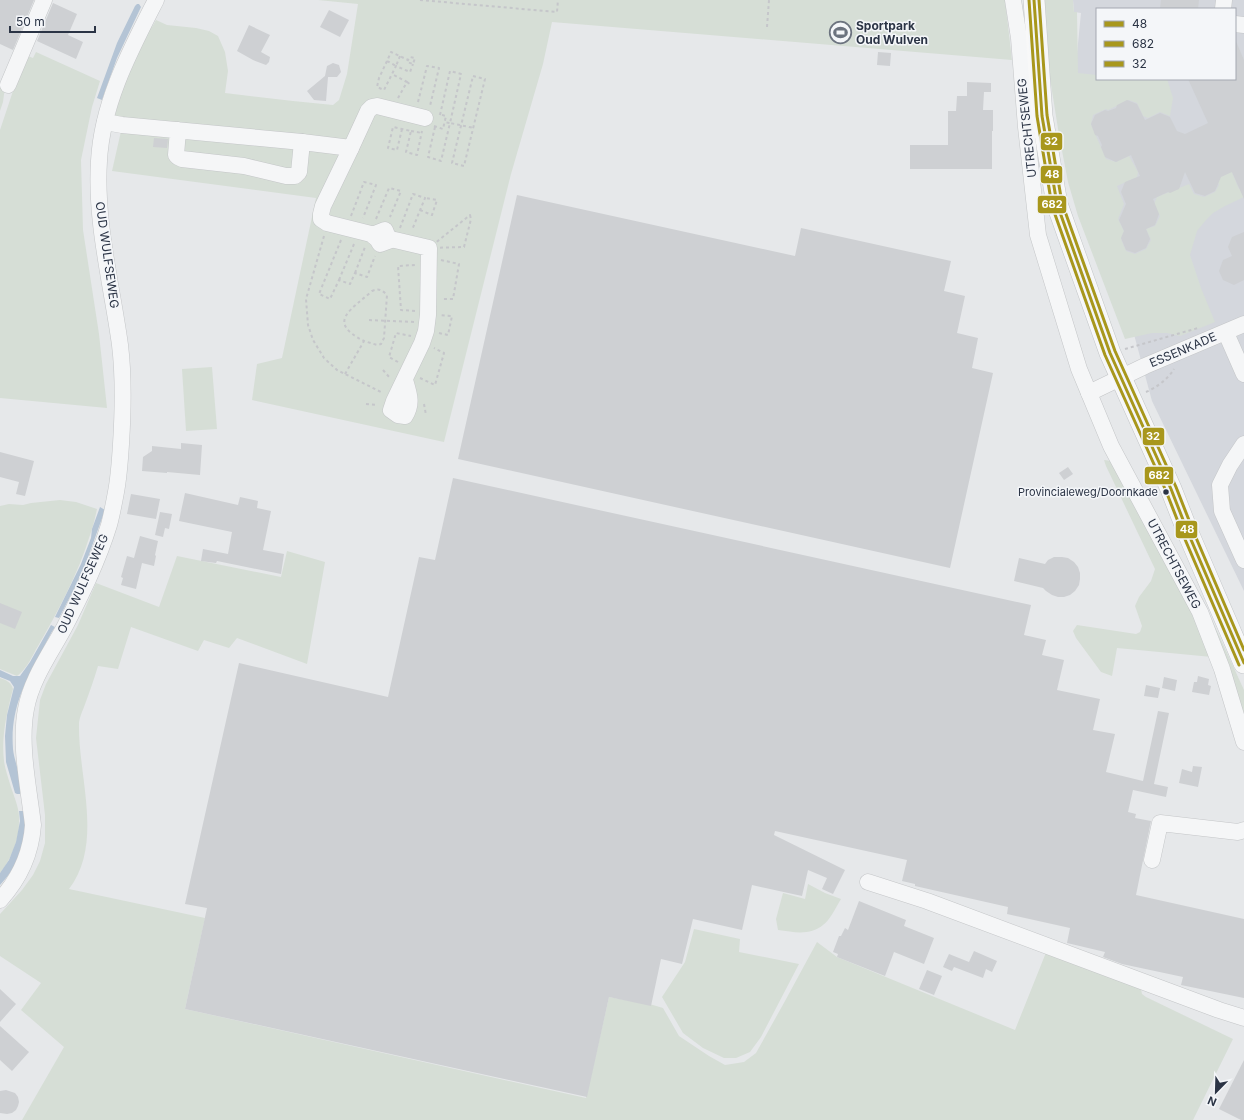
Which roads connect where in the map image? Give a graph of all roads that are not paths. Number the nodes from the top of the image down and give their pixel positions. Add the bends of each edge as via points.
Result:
1 (44, 0) edge
2 (156, 0) edge
3 (1013, 0) edge
4 (1034, 0) edge
5 (8, 84) dead end
6 (429, 112) road end
7 (105, 122) junction
8 (178, 130) junction
9 (302, 142) junction
10 (351, 148) junction
11 (1244, 324) edge
12 (1226, 332) junction
13 (408, 374) road end
14 (1244, 374) edge
15 (1122, 378) junction
16 (1089, 393) junction
17 (1244, 444) edge
18 (1244, 560) edge
19 (1244, 664) edge
20 (1244, 742) edge
21 (1244, 830) edge
22 (1152, 860) dead end
23 (868, 882) dead end
24 (0, 900) edge
25 (1244, 1018) edge

1 - 5 street
2 - 7 street, OUD WULFSEWEG via 125,62
3 - 16 street, UTRECHTSEWEG via 1038,235 1079,369
4 - 15 main road, UTRECHTSEWEG via 1042,116 1057,204 1110,353
6 - 10 street via 372,107
7 - 8 street
7 - 24 street, OUD WULFSEWEG via 99,161 98,200 120,348 123,418 119,472 110,524 98,555 28,696 23,742 33,825 32,838 30,852 20,873
8 - 9 street
8 - 9 street via 178,158 244,166 286,176 295,176 299,172
9 - 10 street
10 - 13 street via 323,206 321,220 383,235 429,257 426,323
11 - 12 street, ESSENKADE
12 - 14 street
12 - 15 street, ESSENKADE
15 - 16 street
15 - 19 main road, UTRECHTSEWEG
16 - 20 street, UTRECHTSEWEG via 1111,446 1200,612 1222,669
17 - 18 street via 1220,485 1222,511
21 - 22 street via 1238,832 1160,823
23 - 25 street via 927,901

